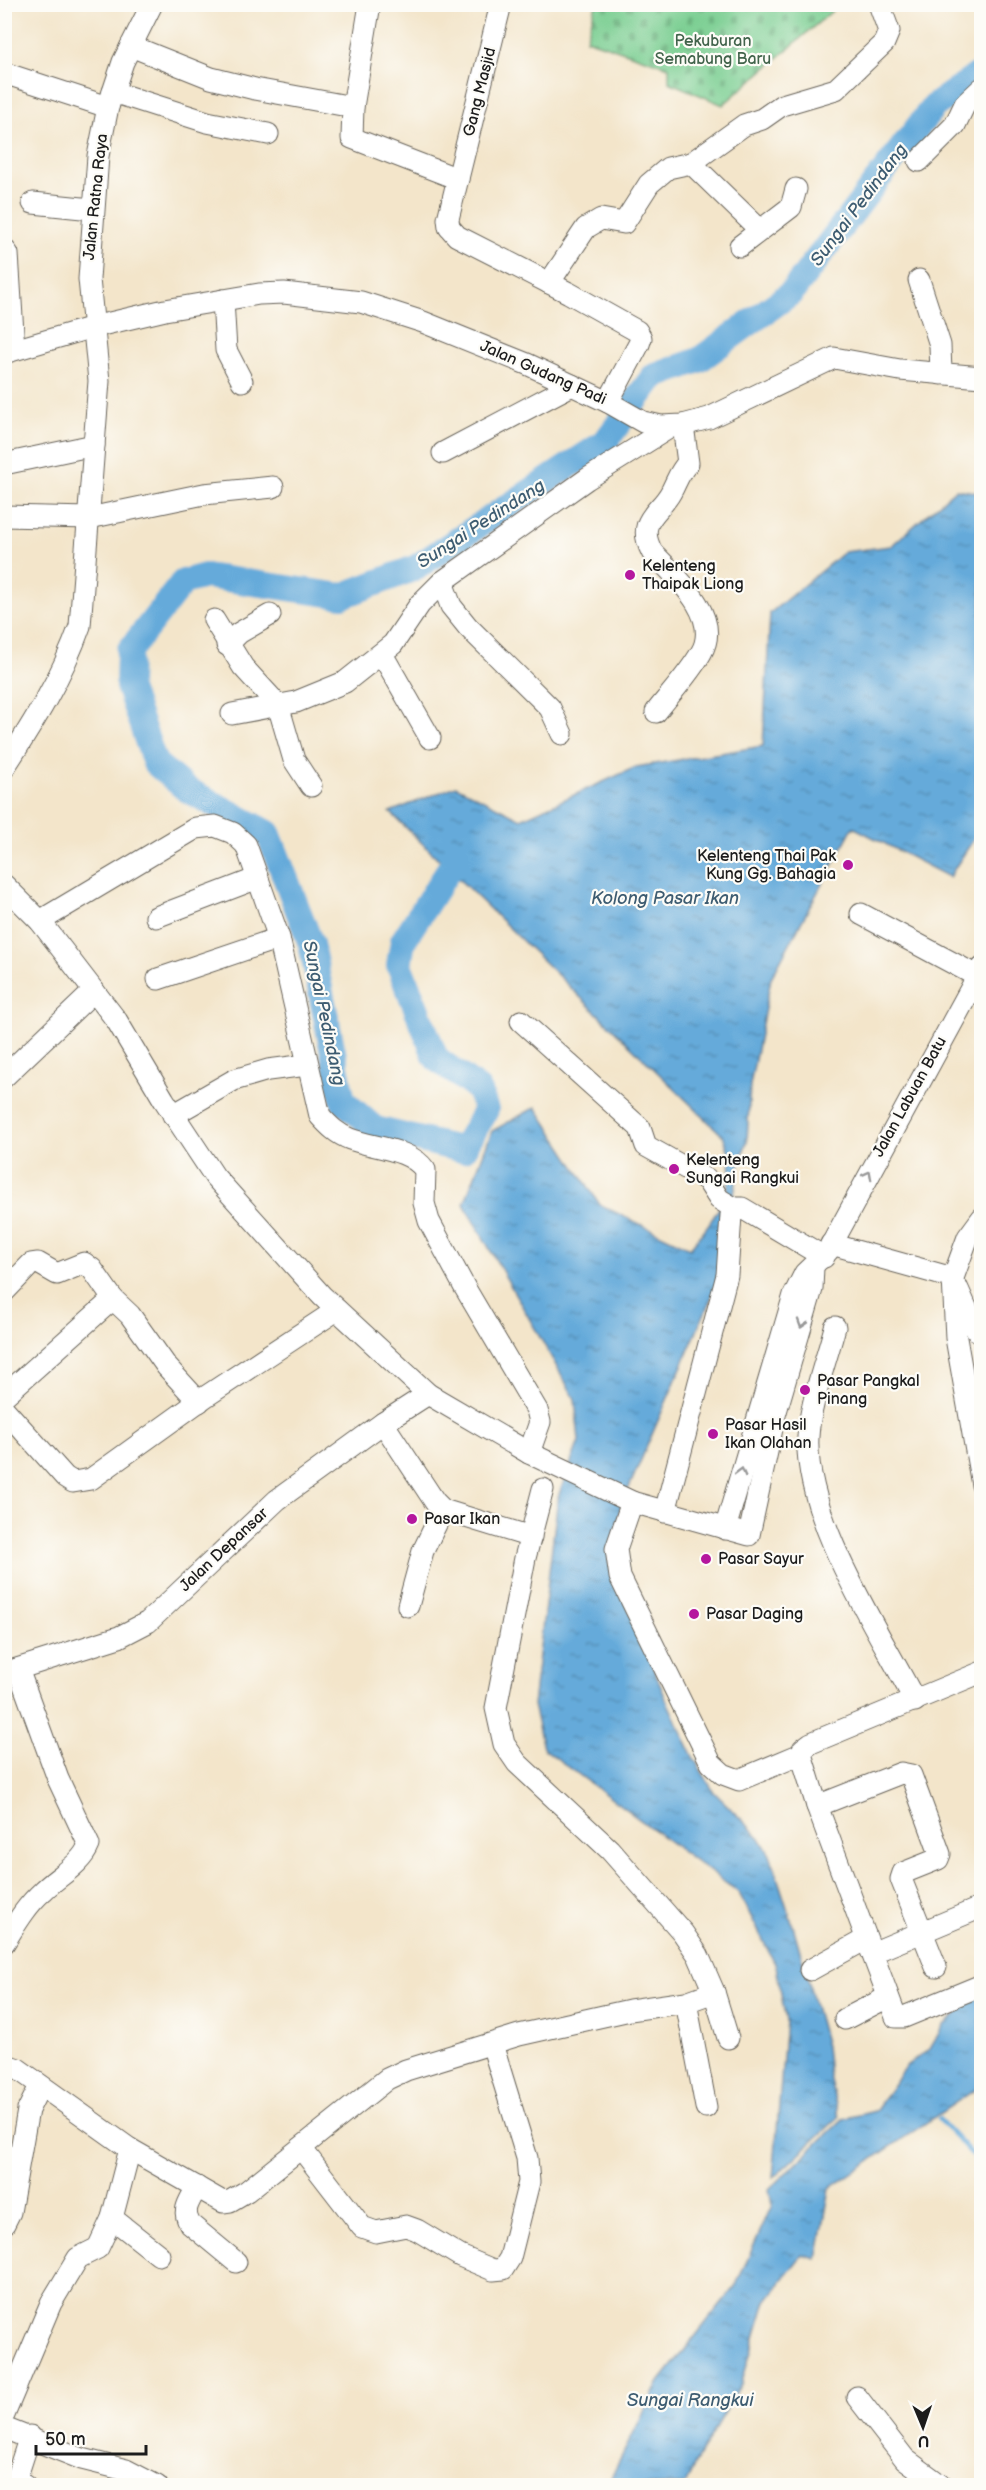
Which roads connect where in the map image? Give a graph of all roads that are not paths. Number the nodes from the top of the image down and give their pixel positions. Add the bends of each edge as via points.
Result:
1 (152, 4) edge
2 (370, 4) edge
3 (501, 4) edge
4 (879, 4) edge
5 (130, 46) junction
6 (4, 73) edge
7 (981, 88) edge
8 (110, 99) junction
9 (353, 107) junction
10 (267, 134) dead end
11 (919, 161) dead end
12 (691, 163) junction
13 (458, 179) junction
14 (796, 189) dead end
15 (33, 203) dead end
16 (92, 209) junction
17 (759, 229) junction
18 (740, 246) dead end
19 (4, 249) edge
20 (919, 280) dead end
21 (549, 283) junction
22 (223, 300) junction
23 (93, 327) junction
24 (9, 351) edge
25 (941, 374) junction
26 (981, 377) edge
27 (242, 381) dead end
28 (572, 385) junction
29 (610, 403) junction
30 (678, 425) junction
31 (94, 445) junction
32 (443, 453) dead end
33 (4, 464) edge
34 (273, 487) dead end
35 (4, 516) edge
36 (89, 519) junction
37 (442, 582) junction
38 (270, 615) dead end
39 (214, 620) dead end
40 (227, 645) junction
41 (382, 654) junction
42 (278, 705) junction
43 (656, 712) dead end
44 (232, 714) dead end
45 (562, 734) dead end
46 (430, 738) dead end
47 (4, 768) edge
48 (311, 786) dead end
49 (258, 878) junction
50 (4, 885) edge
51 (861, 914) dead end
52 (156, 917) dead end
53 (40, 921) junction
54 (279, 938) junction
55 (979, 972) edge
56 (158, 979) dead end
57 (94, 991) junction
58 (520, 1021) dead end
59 (307, 1065) junction
60 (4, 1077) edge
61 (173, 1115) junction
62 (729, 1205) junction
63 (981, 1218) edge
64 (827, 1248) junction
65 (953, 1278) junction
66 (4, 1292) edge
67 (114, 1299) junction
68 (337, 1310) junction
69 (835, 1327) dead end
70 (979, 1329) edge
71 (956, 1338) junction
72 (428, 1394) junction
73 (4, 1396) edge
74 (199, 1402) junction
75 (4, 1409) edge
76 (766, 1414) junction
77 (383, 1423) junction
78 (529, 1453) junction
79 (981, 1485) edge
80 (543, 1489) dead end
81 (630, 1501) junction
82 (443, 1510) junction
83 (665, 1512) junction
84 (725, 1529) junction
85 (531, 1537) junction
86 (408, 1606) dead end
87 (11, 1671) edge
88 (981, 1672) edge
89 (915, 1701) junction
90 (801, 1754) junction
91 (817, 1806) junction
92 (981, 1907) edge
93 (922, 1932) junction
94 (4, 1943) edge
95 (869, 1946) junction
96 (936, 1967) dead end
97 (810, 1970) dead end
98 (981, 1985) edge
99 (714, 1992) junction
100 (888, 1997) junction
101 (686, 2002) junction
102 (845, 2019) dead end
103 (728, 2038) dead end
104 (492, 2044) junction
105 (4, 2064) edge
106 (40, 2086) junction
107 (706, 2107) dead end
108 (301, 2148) junction
109 (130, 2149) junction
110 (196, 2187) junction
111 (112, 2218) junction
112 (4, 2224) edge
113 (159, 2255) dead end
114 (236, 2262) dead end
115 (857, 2397) dead end
116 (4, 2415) edge
117 (4, 2428) edge
118 (30, 2436) junction
119 (147, 2484) edge
120 (25, 2486) edge
121 (942, 2486) edge

1 - 5 street, Jalan Ratna Raya
2 - 9 street
3 - 13 street, Gang Masjid
4 - 12 street via 889,31 884,43 836,88 782,105 762,120 744,125
5 - 8 street, Jalan Ratna Raya
5 - 9 street via 211,78
6 - 8 street
7 - 11 street via 965,104 946,135
8 - 10 street
8 - 16 street, Jalan Ratna Raya
9 - 13 street via 352,138
12 - 17 street
12 - 21 street via 668,168 649,184 624,223 601,219 586,228
13 - 21 street, Gang Masjid via 449,227 457,236
14 - 17 street via 791,207
15 - 16 street
16 - 23 street, Jalan Ratna Raya via 88,279
17 - 18 street
19 - 24 street via 8,254
20 - 25 street via 940,345
21 - 29 street via 624,323 641,338
22 - 23 street, Jalan Gudang Padi
22 - 27 street via 228,358
22 - 28 street, Jalan Gudang Padi via 284,293 361,302 434,327
23 - 24 street, Jalan Gudang Padi
23 - 31 street, Jalan Ratna Raya via 99,381
25 - 26 street, Jalan Gudang Padi
25 - 30 street, Jalan Gudang Padi via 831,359 734,408
28 - 29 street, Jalan Gudang Padi
28 - 32 street
29 - 30 street, Jalan Gudang Padi via 655,425
30 - 37 street via 587,479
30 - 43 street via 688,463 669,495 650,516 649,544 693,595 702,614 705,639 701,653
31 - 33 street
31 - 36 street, Jalan Ratna Raya
34 - 36 street via 204,495
35 - 36 street
36 - 47 street, Jalan Ratna Raya via 77,634 46,702
37 - 41 street
37 - 45 street via 451,606 550,708
38 - 40 street
39 - 40 street
40 - 42 street
41 - 42 street via 345,682
41 - 46 street
42 - 44 street
42 - 48 street via 294,760
49 - 52 street
49 - 53 street via 246,845 233,833 215,826 196,828
49 - 54 street
50 - 53 street
51 - 55 street
53 - 57 street
54 - 56 street
54 - 59 street
64 -> 55 street, Jalan Labuan Batu
57 - 60 street
57 - 61 street via 117,1021
58 - 62 street via 640,1128 646,1146 707,1180
59 - 61 street via 234,1080
59 - 78 street via 320,1116 331,1129 349,1139 414,1158 425,1170 424,1203 429,1221 537,1410 540,1422
61 - 68 street via 237,1205
62 - 64 street
62 - 83 street via 727,1275
63 - 65 street via 968,1237
64 - 65 street
64 - 76 street
65 - 70 street
65 - 71 street
66 - 67 street via 31,1264 38,1263 57,1274 84,1263
67 - 73 street
67 - 74 street
68 - 72 street
68 - 74 street
69 - 89 street via 808,1427 812,1480 843,1565
70 - 71 street
71 - 79 street
72 - 77 street, Jalan Depansar
72 - 78 street
74 - 75 street via 101,1474 82,1482 65,1477
84 -> 76 street
76 - 84 street via 749,1535
77 - 82 street
77 - 87 street, Jalan Depansar via 277,1500 148,1622 119,1637
78 - 81 street
80 - 85 street
81 - 83 street
81 - 90 street via 616,1549 620,1577 711,1763 723,1774 739,1780
82 - 85 street
82 - 86 street via 423,1551
83 - 84 street
85 - 99 street via 496,1708 504,1744 517,1763 610,1850 683,1934 698,1955
87 - 94 street via 89,1845 71,1868 22,1913
88 - 89 street
89 - 90 street via 811,1743
90 - 91 street
91 - 93 street via 901,1773 911,1775 940,1854 938,1859 901,1875
91 - 95 street
92 - 93 street
93 - 95 street
93 - 96 street
95 - 97 street
95 - 100 street
98 - 100 street via 898,2018
99 - 101 street
99 - 103 street
100 - 102 street
101 - 104 street via 630,2010
101 - 107 street
104 - 108 street via 387,2079
104 - 108 street via 527,2158 529,2182 510,2258 503,2269 493,2270 471,2261 406,2226 376,2232 362,2227
105 - 106 street via 18,2069
106 - 109 street
106 - 112 street via 28,2110 10,2212
108 - 110 street via 230,2201 223,2202
109 - 110 street
109 - 111 street
110 - 114 street via 185,2210 186,2217
111 - 113 street
111 - 116 street via 97,2251 78,2258 51,2303
115 - 121 street via 905,2459
117 - 118 street
118 - 119 street via 82,2459 126,2470
118 - 120 street via 18,2474

